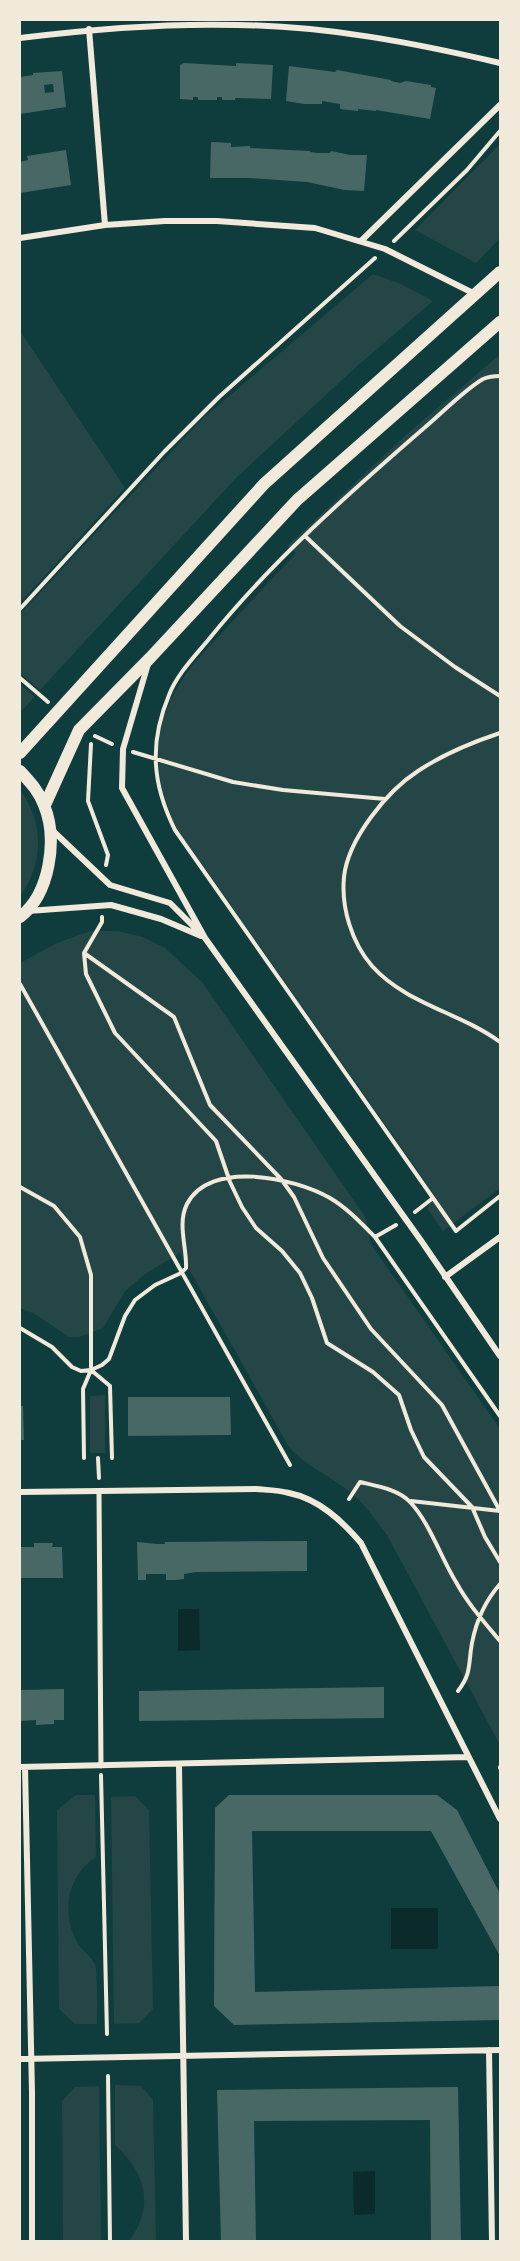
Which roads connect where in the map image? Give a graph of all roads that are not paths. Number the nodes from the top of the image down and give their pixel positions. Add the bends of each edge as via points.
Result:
1 (239, 22) edge
2 (89, 29) junction
3 (20, 38) edge
4 (501, 63) edge
5 (501, 105) edge
6 (105, 225) junction
7 (20, 238) edge
8 (361, 240) junction
9 (501, 272) edge
10 (476, 295) junction
11 (501, 322) edge
12 (150, 657) junction
13 (20, 753) edge
14 (20, 771) edge
15 (45, 805) junction
16 (49, 827) junction
17 (24, 914) edge
18 (205, 938) junction
19 (501, 1237) edge
20 (445, 1277) junction
21 (501, 1356) edge
22 (99, 1491) junction
23 (20, 1492) edge
24 (468, 1757) junction
25 (179, 1765) junction
26 (101, 1766) junction
27 (22, 1767) edge
28 (501, 1819) edge
29 (489, 2050) junction
30 (501, 2050) edge
31 (183, 2057) junction
32 (31, 2059) junction
33 (20, 2060) edge
34 (32, 2241) edge
35 (186, 2241) edge
36 (492, 2241) edge

1 - 2 street
1 - 4 street via 391,40
2 - 3 street
2 - 6 street
5 - 8 street
6 - 7 street
6 - 8 street via 165,221 253,223 315,228
8 - 10 street
9 - 10 main road
10 - 13 main road via 264,484
11 - 12 main road via 297,500
12 - 15 main road via 79,730
12 - 18 street via 123,749 122,788
14 - 15 main road
15 - 16 main road
16 - 17 main road via 48,875
16 - 18 street via 110,885 170,903
17 - 18 street via 111,905 161,919
18 - 20 street
19 - 20 street
20 - 21 street
22 - 23 street
22 - 24 street via 256,1489 291,1493 341,1520 361,1543
22 - 26 street
24 - 25 street
24 - 28 street
25 - 26 street
25 - 31 street
26 - 27 street
27 - 32 street
29 - 30 street
29 - 31 street
29 - 36 street
31 - 32 street
31 - 35 street
32 - 33 street
32 - 34 street

